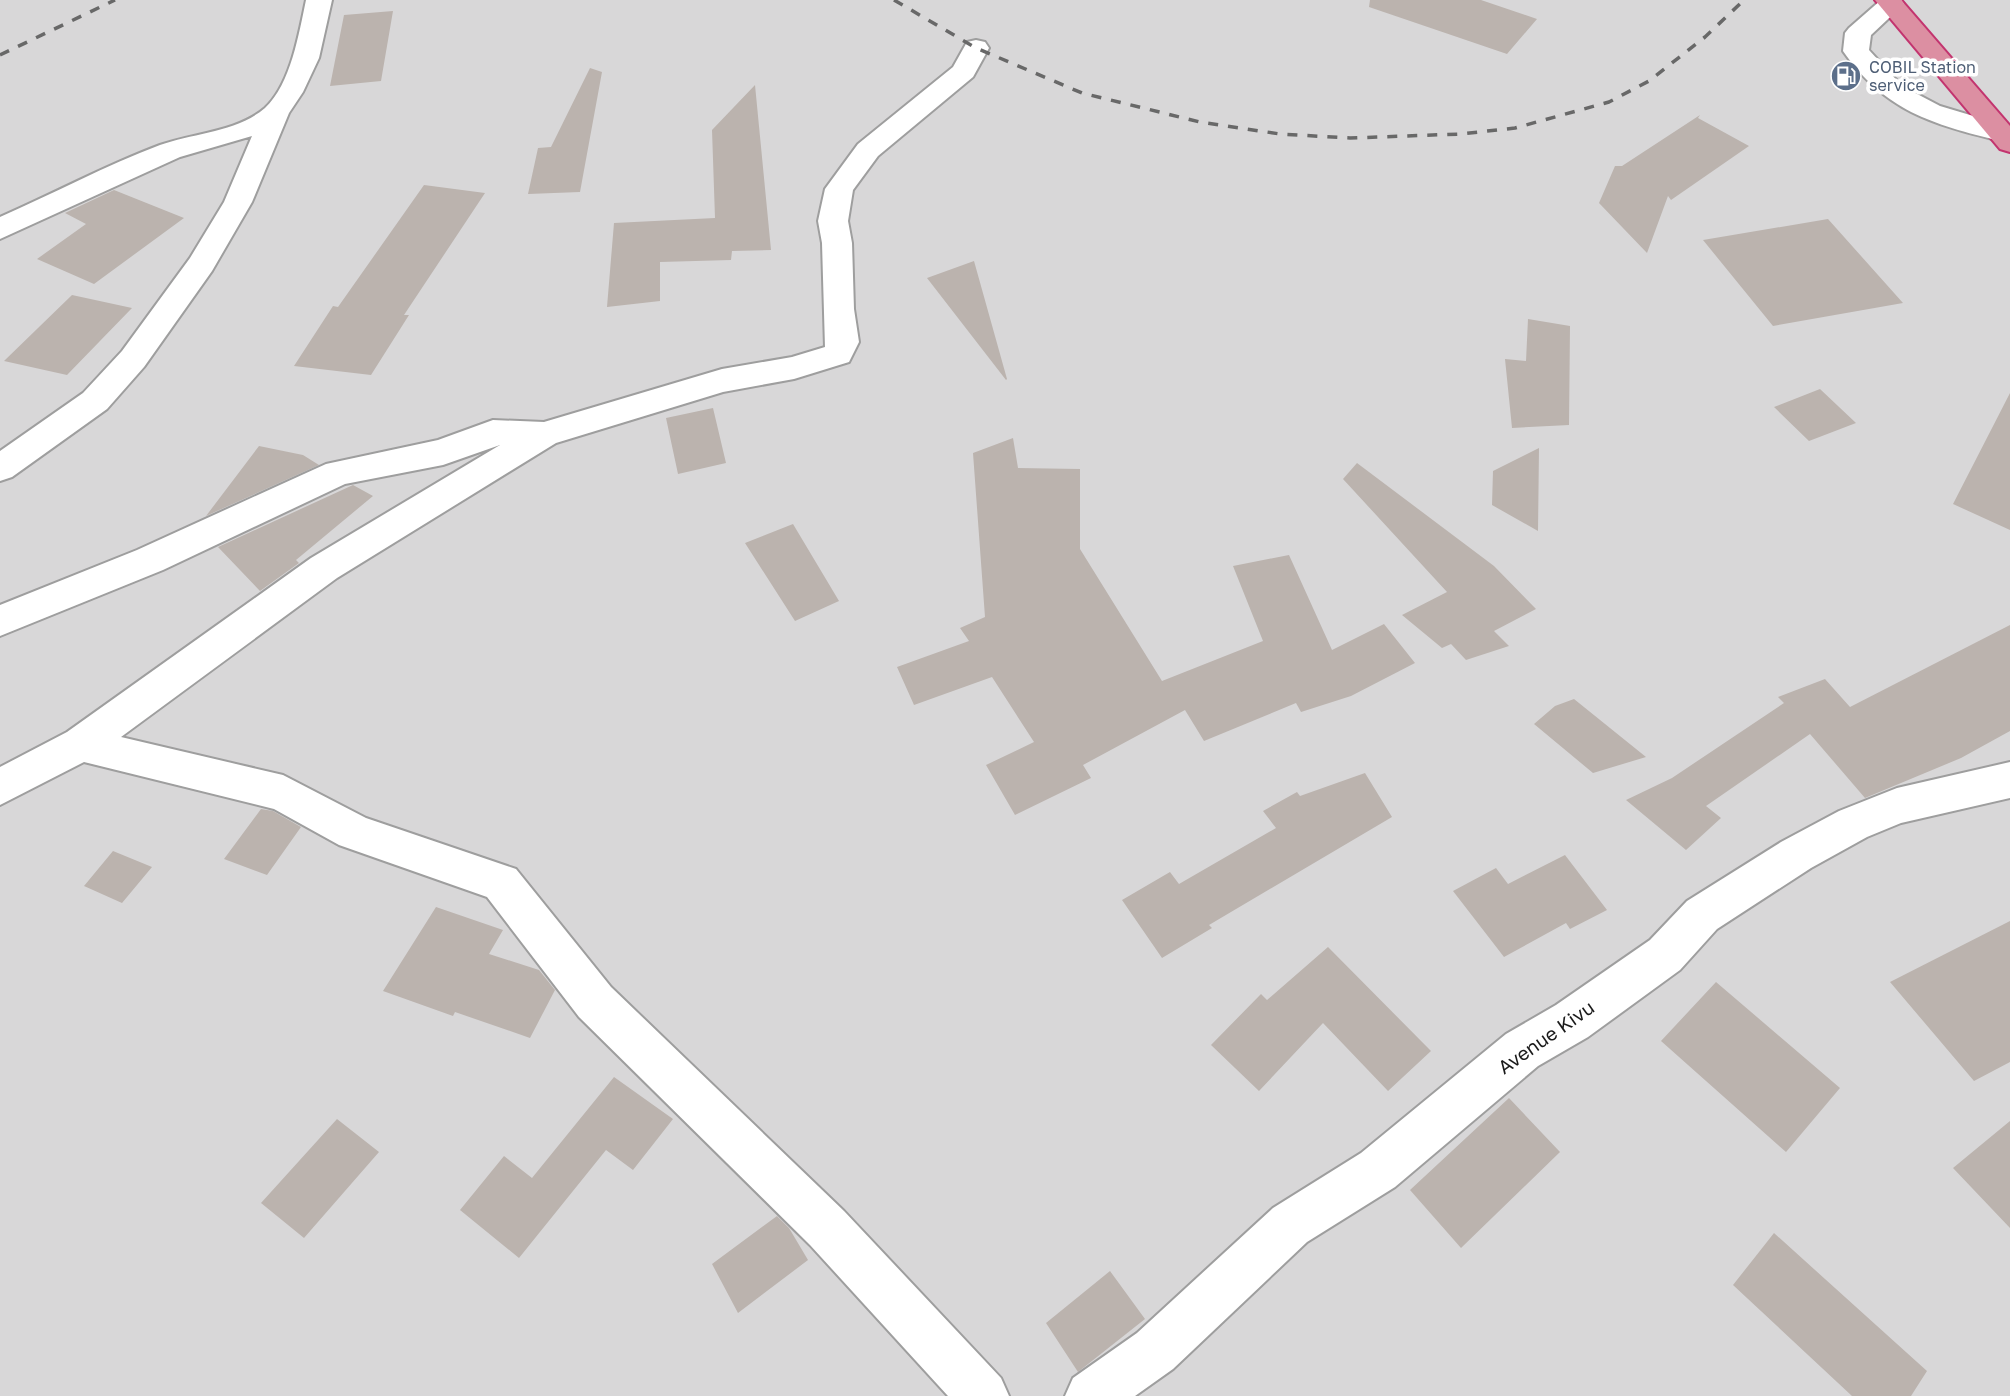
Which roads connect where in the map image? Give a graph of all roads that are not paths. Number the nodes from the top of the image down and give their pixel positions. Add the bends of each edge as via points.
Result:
1 (319, 0) edge
2 (1889, 2) edge
3 (976, 48) dead end
4 (275, 113) junction
5 (2005, 138) edge
6 (0, 229) edge
7 (544, 434) junction
8 (0, 468) edge
9 (0, 621) edge
10 (81, 744) junction
11 (2010, 780) edge
12 (0, 787) edge
13 (983, 1396) edge
14 (1091, 1396) edge

1 - 4 street via 306,58
2 - 5 highway
2 - 5 street via 1858,33 1856,51 1893,92 1930,112
3 - 7 street via 964,71 869,150 839,189 833,221 843,342 838,354 794,368 722,381
4 - 6 street via 253,127 170,151
4 - 8 street via 238,202 201,264 133,359 94,401
7 - 9 street via 493,432 443,452 338,473 150,560
7 - 10 street via 324,568
10 - 12 street
10 - 13 street via 283,793 354,832 501,883 595,1002 827,1228
11 - 14 street, Avenue Kivu via 1897,806 1853,824 1702,915 1665,955 1572,1021 1522,1050 1378,1170 1290,1225 1155,1351

